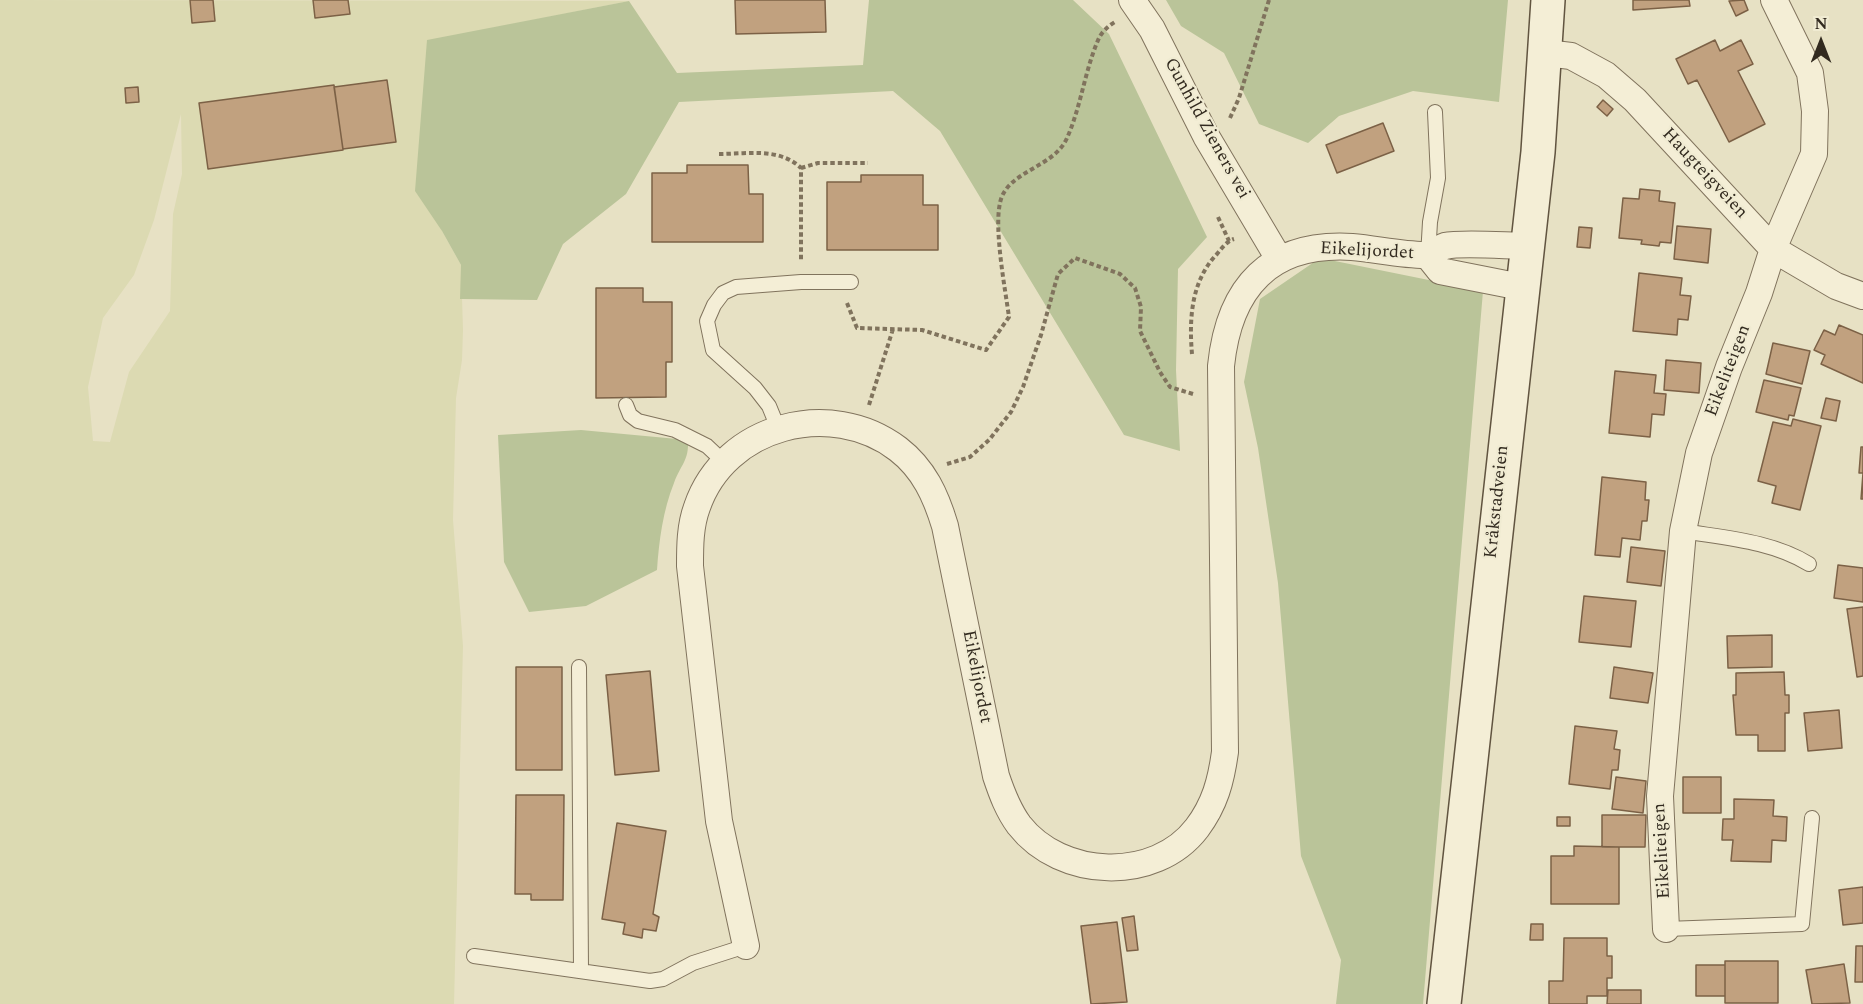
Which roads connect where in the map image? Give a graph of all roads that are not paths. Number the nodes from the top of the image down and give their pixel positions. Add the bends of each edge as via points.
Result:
1 (1548, 0) edge
2 (1774, 0) edge
3 (1128, 9) edge
4 (1546, 53) junction
5 (1435, 112) dead end
6 (1528, 246) junction
7 (1773, 249) junction
8 (1428, 256) junction
9 (1279, 259) junction
10 (845, 282) road end
11 (1521, 287) junction
12 (1863, 296) edge
13 (626, 405) dead end
14 (778, 428) junction
15 (725, 463) junction
16 (1683, 531) junction
17 (1809, 564) dead end
18 (579, 667) dead end
19 (1812, 818) dead end
20 (1666, 929) joint
21 (746, 946) joint
22 (474, 956) dead end
23 (581, 971) junction
24 (1444, 1004) edge

1 - 4 main road, Kråkstadveien
2 - 7 street, Eikeliteigen via 1809,73 1815,111 1814,154
3 - 9 street, Gunhild Zieners vei via 1152,28 1215,151
4 - 6 main road, Kråkstadveien
4 - 7 street, Haugteigveien via 1581,59 1635,100
5 - 8 lane via 1438,178
6 - 8 street, Eikelijordet via 1445,246
6 - 11 main road, Kråkstadveien
7 - 12 street, Haugteigveien via 1836,286
7 - 16 street, Eikeliteigen via 1699,453
8 - 9 street, Eikelijordet via 1323,247
8 - 11 street, Eikelijordet via 1440,271
9 - 14 street, Eikelijordet via 1250,285 1234,309 1224,335 1221,377 1225,752 1221,780 1212,806 1195,830 1174,849 1149,861 1121,868 1093,867 1066,860 1027,833 1005,803 996,776 945,526 936,497 920,471 899,450 844,424 814,422
10 - 14 lane via 736,287 723,293 707,321 713,350 755,388 769,406
11 - 24 main road, Kråkstadveien
13 - 15 lane via 638,421 675,429 707,446
14 - 15 street, Eikelijordet via 756,438
15 - 21 street, Eikelijordet via 711,479 697,506 690,536 690,566 719,821
16 - 17 lane via 1774,547
16 - 20 street, Eikeliteigen via 1660,796
18 - 23 lane
19 - 20 lane, Eikeliteigen via 1803,924
21 - 23 lane, Eikelijordet via 650,981
22 - 23 lane, Eikelijordet

